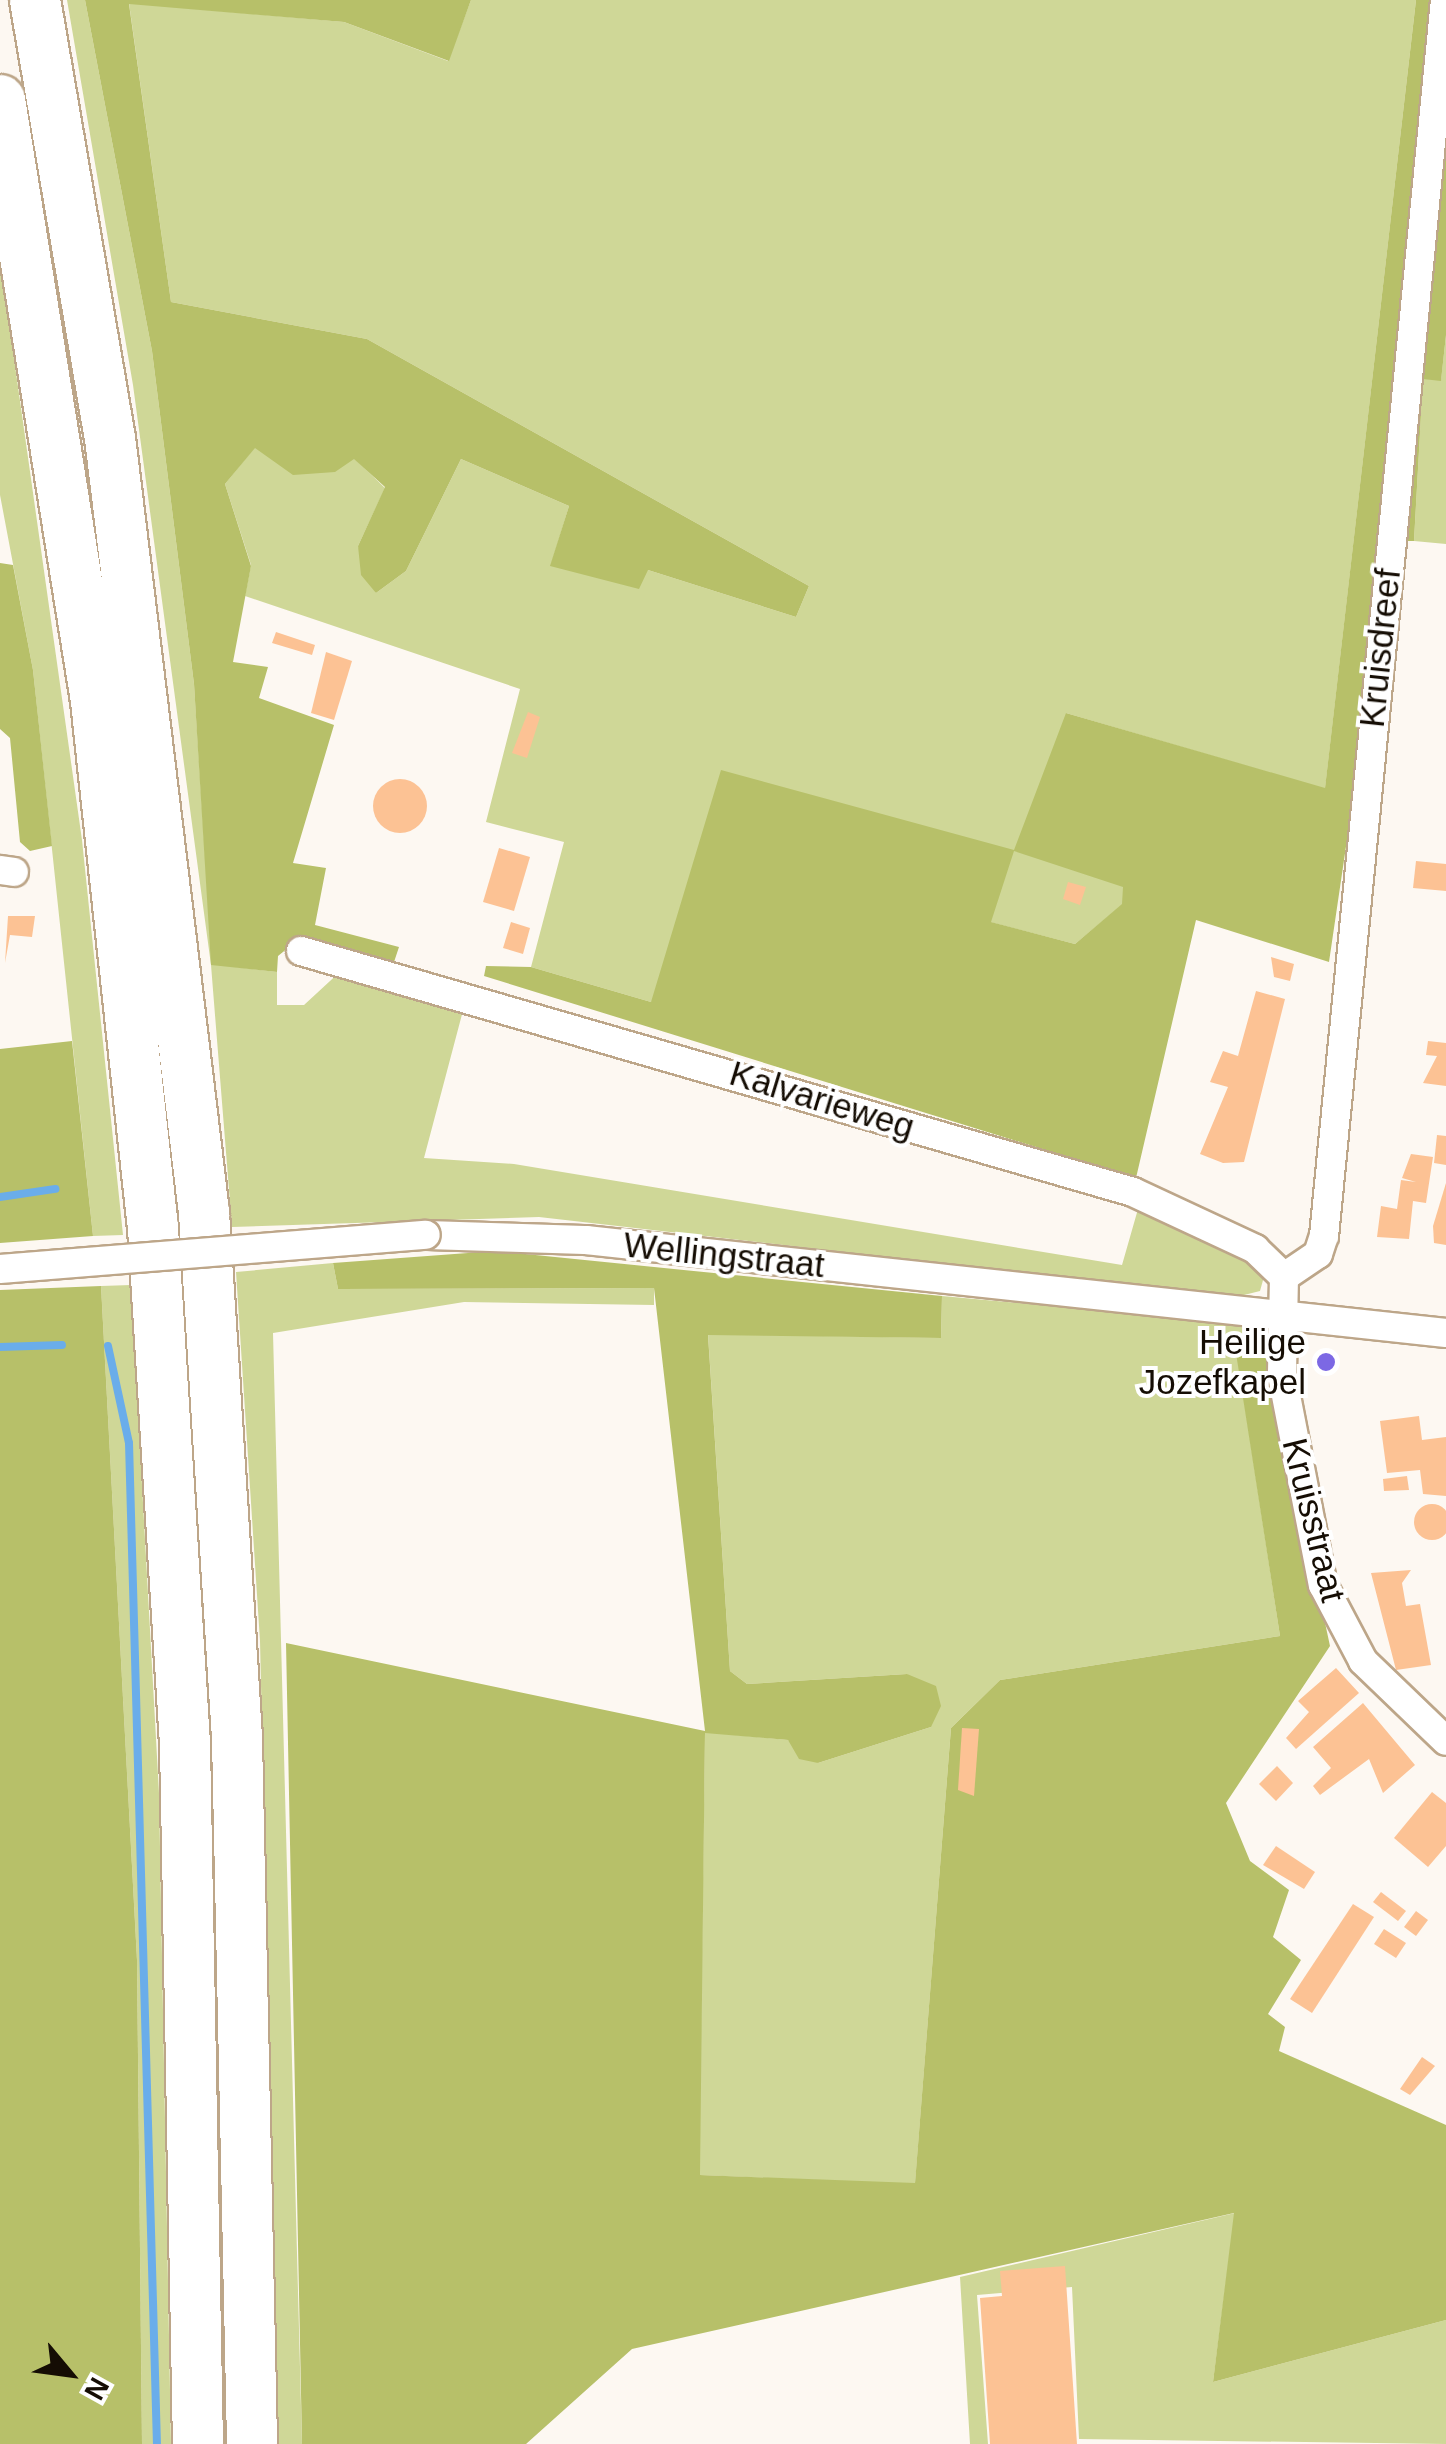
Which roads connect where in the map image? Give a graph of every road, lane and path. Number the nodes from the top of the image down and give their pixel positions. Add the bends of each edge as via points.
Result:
1 (35, 0) edge
2 (1444, 0) edge
3 (0, 100) edge
4 (301, 951) dead end
5 (0, 1270) edge
6 (1284, 1278) junction
7 (1281, 1318) junction
8 (1446, 1332) edge
9 (1446, 1742) edge
10 (198, 2444) edge
11 (252, 2444) edge

1 - 11 highway via 115,476 204,1213 237,1738
2 - 6 street, Kruisdreef via 1324,1236 1318,1254
3 - 10 highway via 96,701 153,1228 184,1744
4 - 6 street, Kalvarieweg via 1134,1192 1228,1231
5 - 7 street, Wellingstraat, bridge via 426,1235 586,1240
6 - 7 street
7 - 8 street, Wellingstraat
7 - 9 street, Kruisstraat via 1282,1375 1323,1585 1363,1661

